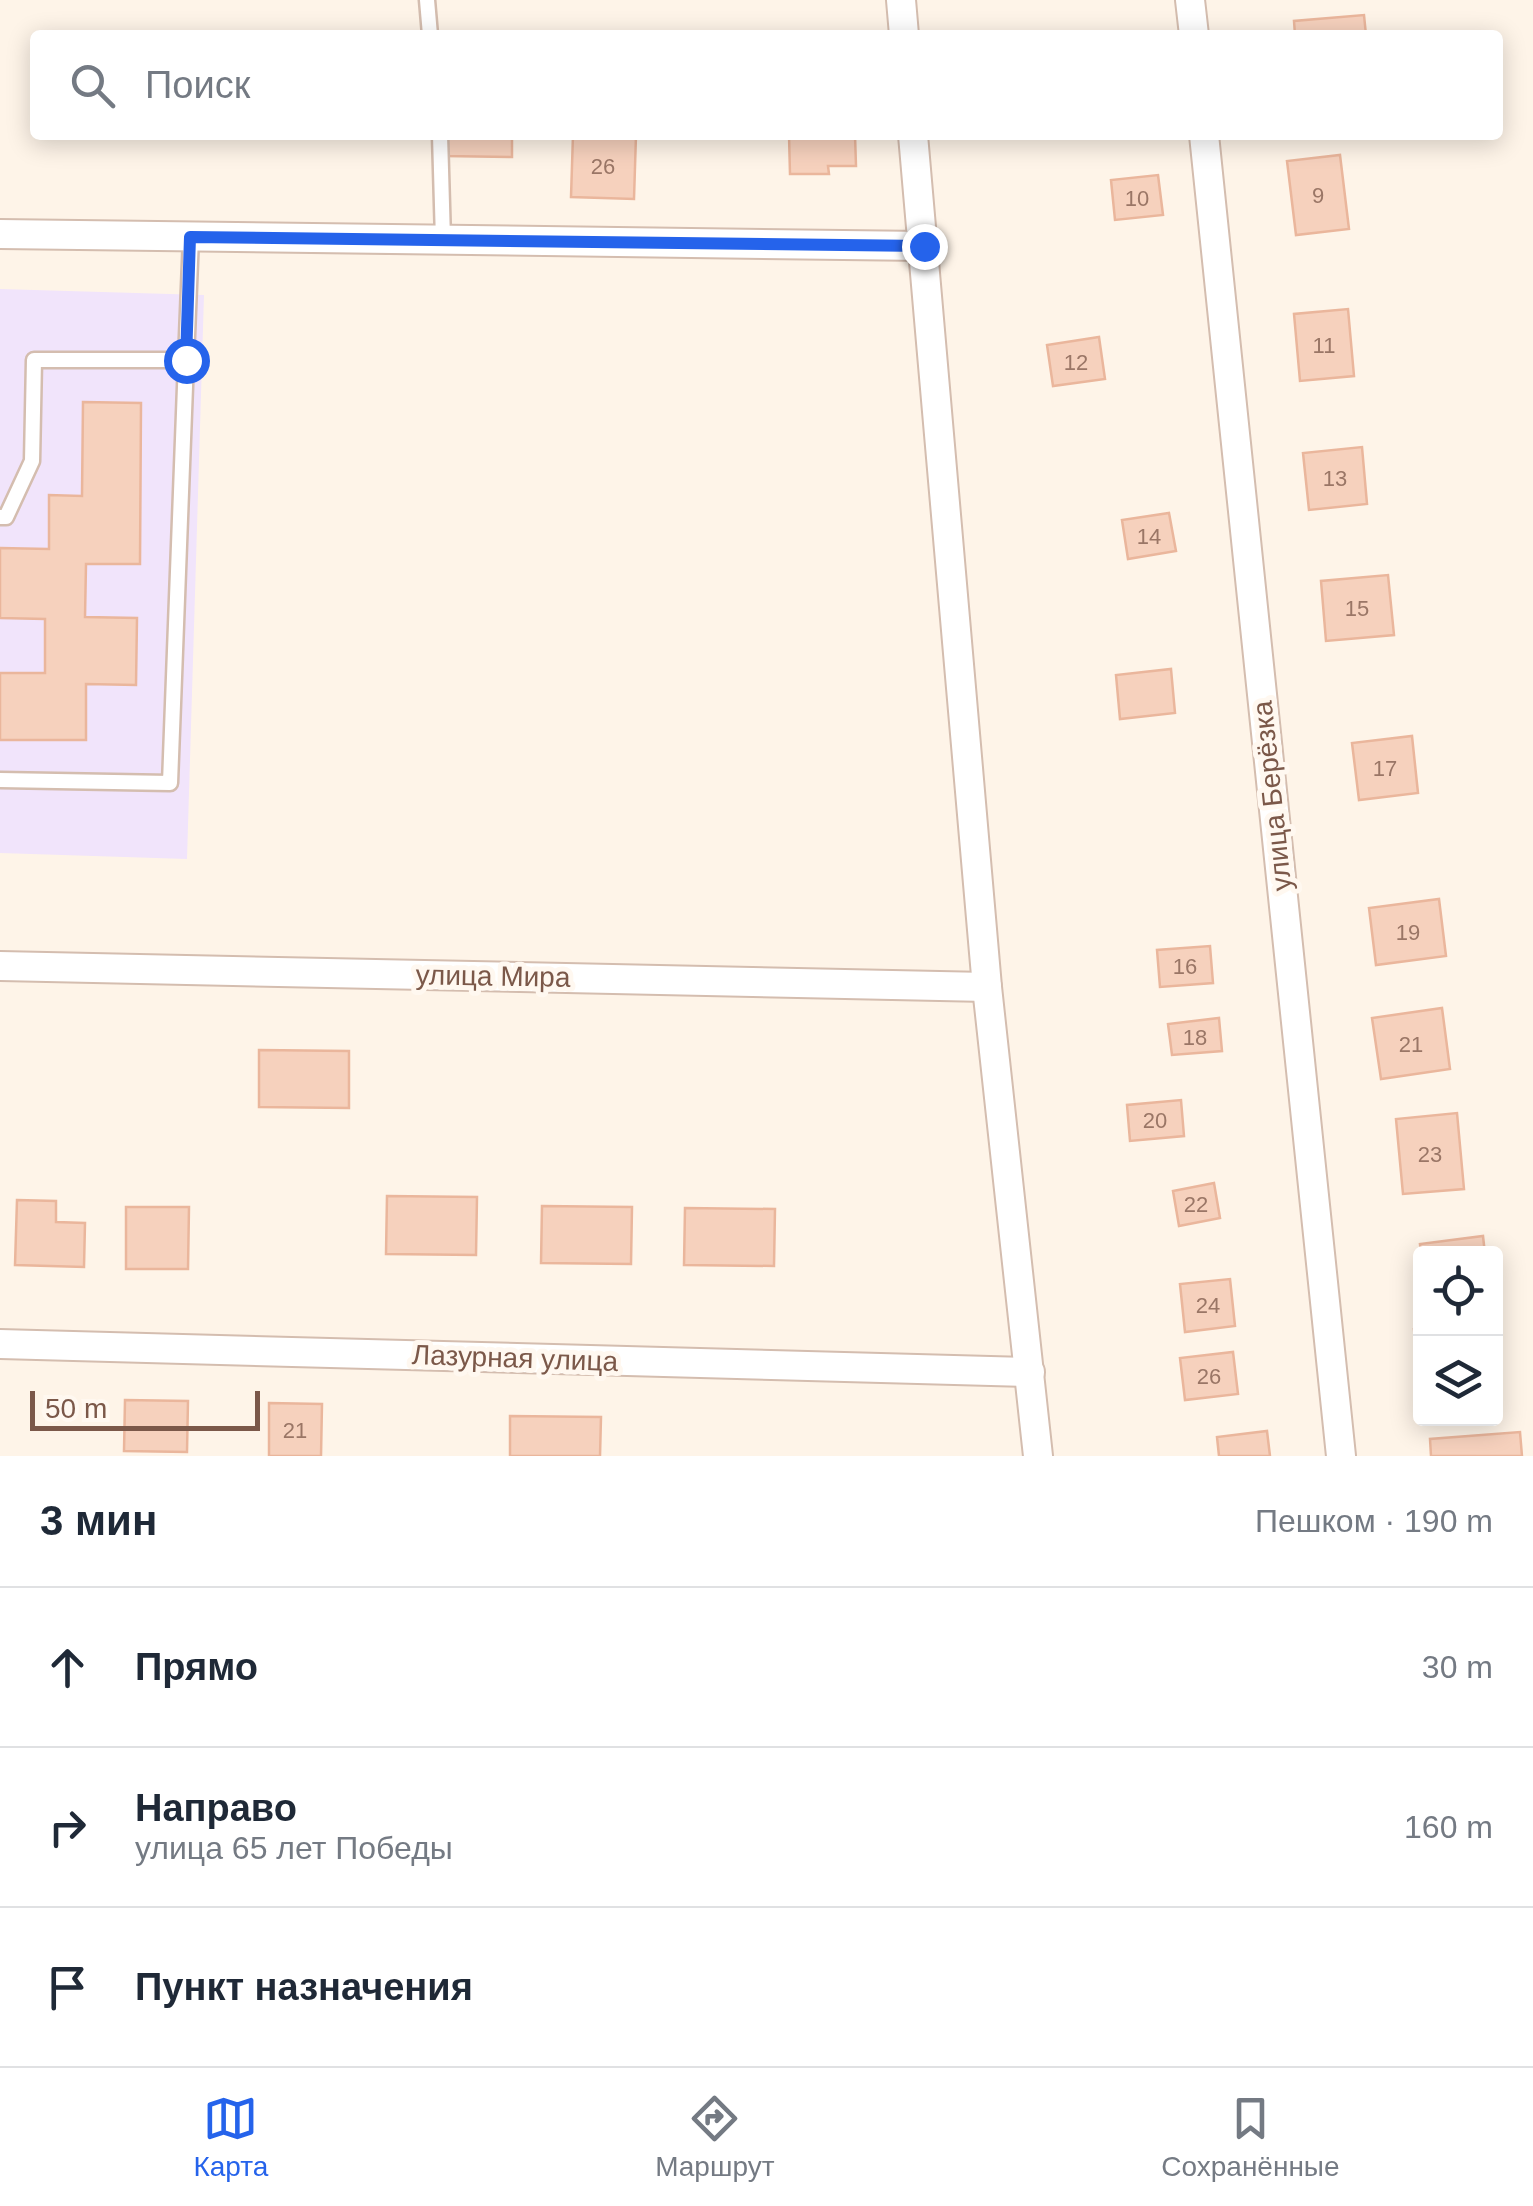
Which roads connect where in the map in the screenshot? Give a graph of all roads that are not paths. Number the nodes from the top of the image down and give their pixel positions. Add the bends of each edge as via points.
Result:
1 (426, 0) edge
2 (901, 0) edge
3 (1190, 0) edge
4 (429, 30) edge
5 (904, 30) edge
6 (1193, 30) edge
7 (440, 140) edge
8 (914, 140) edge
9 (1205, 140) edge
10 (0, 234) edge
11 (190, 237) junction
12 (443, 240) junction
13 (924, 246) junction
14 (186, 360) junction
15 (0, 517) edge
16 (0, 780) edge
17 (0, 966) edge
18 (987, 987) junction
19 (0, 1344) edge
20 (1030, 1372) junction
21 (1038, 1456) edge
22 (1340, 1456) edge

1 - 4 lane
2 - 5 street
3 - 6 street
7 - 12 lane
8 - 13 street
9 - 22 street, улица Берёзка
10 - 11 street
11 - 12 street
11 - 14 lane
12 - 13 street
13 - 18 street
14 - 15 lane via 34,360 32,461 6,517
14 - 16 lane via 170,783
17 - 18 street, улица Мира
18 - 20 street
19 - 20 street, Лазурная улица
20 - 21 street

